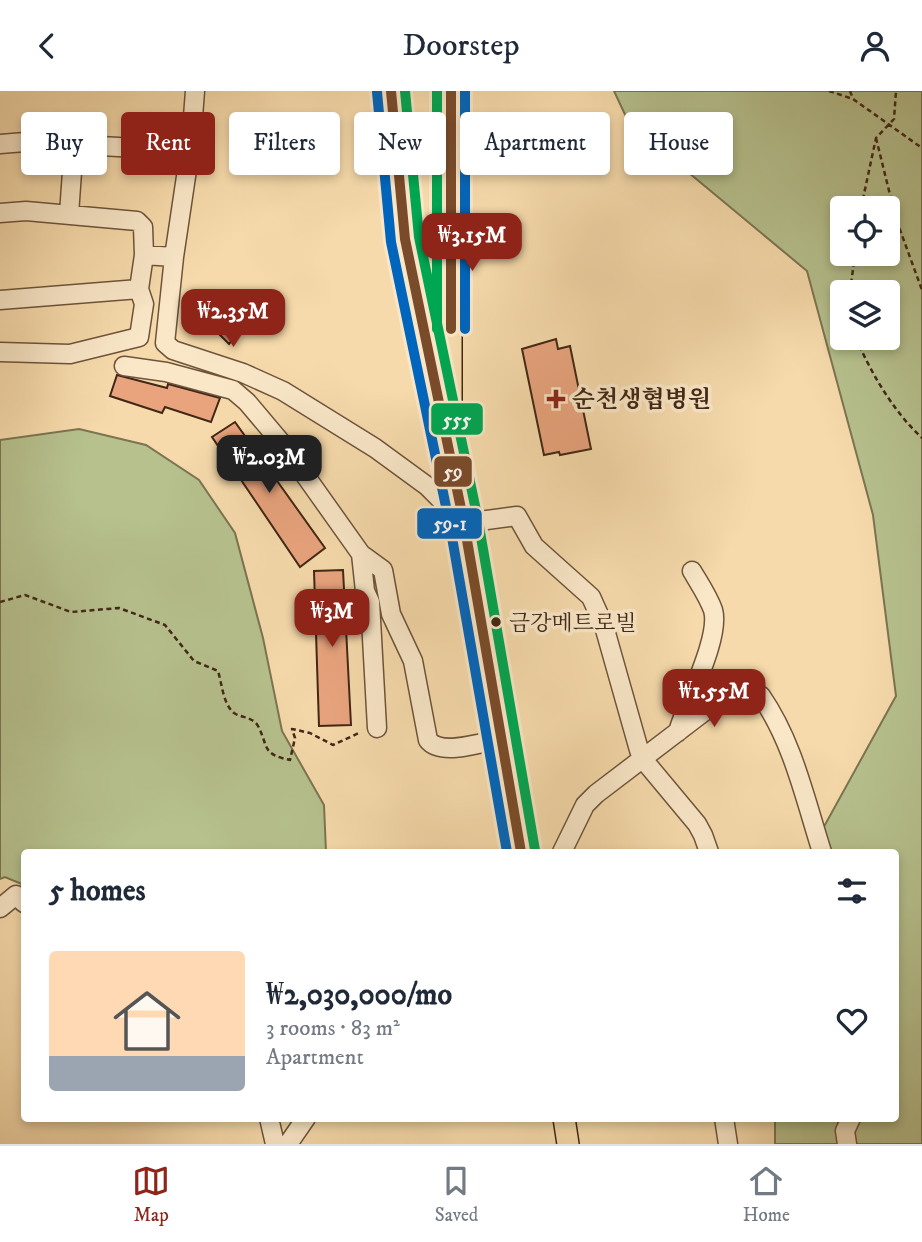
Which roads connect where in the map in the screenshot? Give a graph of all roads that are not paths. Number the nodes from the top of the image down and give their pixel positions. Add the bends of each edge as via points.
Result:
1 (195, 91) edge
2 (391, 91) edge
3 (451, 91) edge
4 (21, 142) edge
5 (0, 144) edge
6 (72, 175) edge
7 (0, 213) edge
8 (69, 214) junction
9 (144, 255) junction
10 (174, 257) junction
11 (139, 289) junction
12 (0, 300) edge
13 (0, 352) edge
14 (124, 366) dead end
15 (451, 456) junction
16 (464, 523) junction
17 (360, 554) junction
18 (692, 571) dead end
19 (377, 727) road end
20 (678, 731) junction
21 (503, 738) junction
22 (642, 758) junction
23 (521, 849) edge
24 (563, 849) edge
25 (708, 849) edge
26 (821, 849) edge
27 (21, 900) edge
28 (0, 908) edge
29 (270, 1122) edge
30 (303, 1122) edge
31 (565, 1122) edge
32 (725, 1122) edge
33 (849, 1122) edge
34 (275, 1144) edge
35 (288, 1144) edge
36 (568, 1144) edge
37 (728, 1144) edge
38 (847, 1144) edge

1 - 10 street
2 - 15 main road via 405,239
3 - 15 main road
4 - 5 street
6 - 8 street
7 - 8 street
8 - 9 street via 137,221 144,227
9 - 10 street
9 - 11 street
10 - 16 street via 166,343 173,350 283,391 427,486
11 - 12 street
11 - 13 street via 144,304 138,337 70,354
14 - 17 street via 233,390 247,401
15 - 16 main road
16 - 21 main road
16 - 22 street via 517,516 534,546 591,597 604,626
17 - 19 street via 370,602
17 - 21 street via 383,570 391,614 413,661 428,740 439,748 450,748
18 - 20 street via 714,613 701,673
20 - 22 street
20 - 26 street via 726,700 761,696 790,753
21 - 23 main road
22 - 24 street via 585,805
22 - 25 street via 697,824
27 - 28 street via 16,895
29 - 34 street
30 - 35 street
31 - 36 main road
32 - 37 street
33 - 38 street

